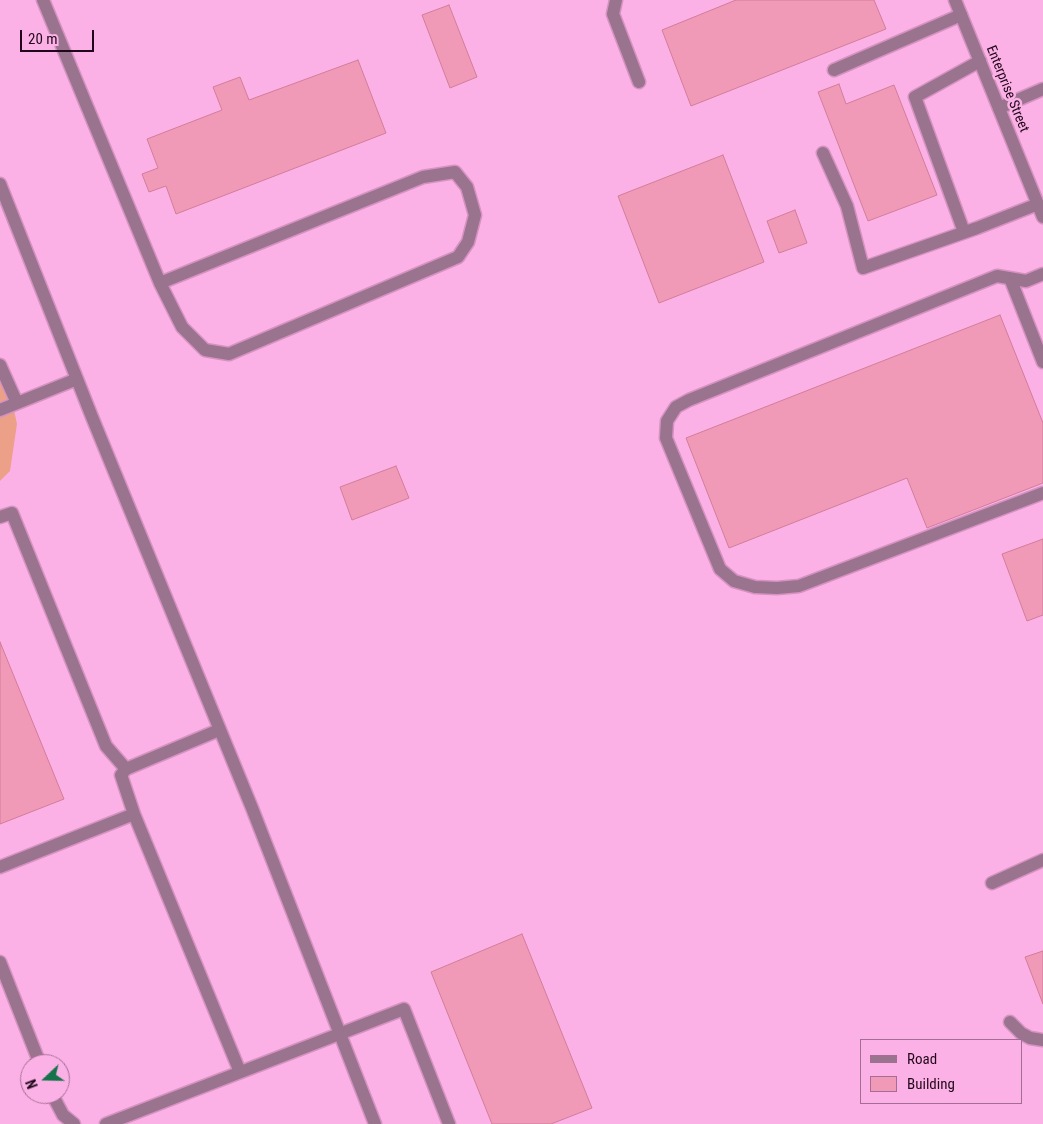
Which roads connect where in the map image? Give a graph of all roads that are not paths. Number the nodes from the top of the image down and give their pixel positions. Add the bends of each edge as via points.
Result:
1 (43, 0) edge
2 (616, 0) edge
3 (955, 0) edge
4 (961, 15) junction
5 (980, 61) junction
6 (834, 70) dead end
7 (639, 82) dead end
8 (1043, 89) edge
9 (999, 108) junction
10 (823, 153) dead end
11 (0, 184) edge
12 (1038, 204) junction
13 (1043, 217) edge
14 (964, 232) junction
15 (1043, 274) edge
16 (1010, 278) junction
17 (160, 284) junction
18 (1043, 362) edge
19 (0, 365) edge
20 (77, 379) junction
21 (17, 403) junction
22 (0, 410) edge
23 (1043, 493) edge
24 (0, 517) edge
25 (219, 730) junction
26 (126, 769) junction
27 (134, 814) junction
28 (1043, 860) edge
29 (0, 867) edge
30 (992, 883) dead end
31 (0, 962) edge
32 (1010, 1022) dead end
33 (339, 1034) junction
34 (1043, 1040) edge
35 (36, 1054) edge
36 (240, 1072) junction
37 (57, 1104) edge
38 (74, 1124) edge
39 (106, 1124) edge
40 (374, 1124) edge
41 (449, 1124) edge

1 - 17 street
2 - 7 street via 612,14
3 - 4 street, Enterprise Street
4 - 5 street, Enterprise Street
4 - 6 street
5 - 9 street, Enterprise Street
5 - 14 street via 916,97
8 - 9 street
9 - 12 street, Enterprise Street
10 - 14 street via 848,206 863,268
11 - 20 street
12 - 13 street, Enterprise Street
12 - 14 street
15 - 16 street via 1026,281
16 - 18 street
16 - 23 street via 997,276 689,400 676,407 667,421 666,438 720,569 734,581 755,587 799,586
17 - 17 street via 423,176 455,172 467,187 475,215 468,242 458,257 228,354 205,350 182,327
19 - 21 street
20 - 21 street
20 - 25 street
21 - 22 street
24 - 26 street via 12,513 106,746
25 - 26 street
25 - 33 street
26 - 27 street via 121,775 122,782
27 - 29 street
27 - 36 street
28 - 30 street
31 - 35 street
32 - 34 street via 1030,1038
33 - 36 street
33 - 40 street
33 - 41 street via 404,1009
36 - 39 street
37 - 38 street via 63,1115

